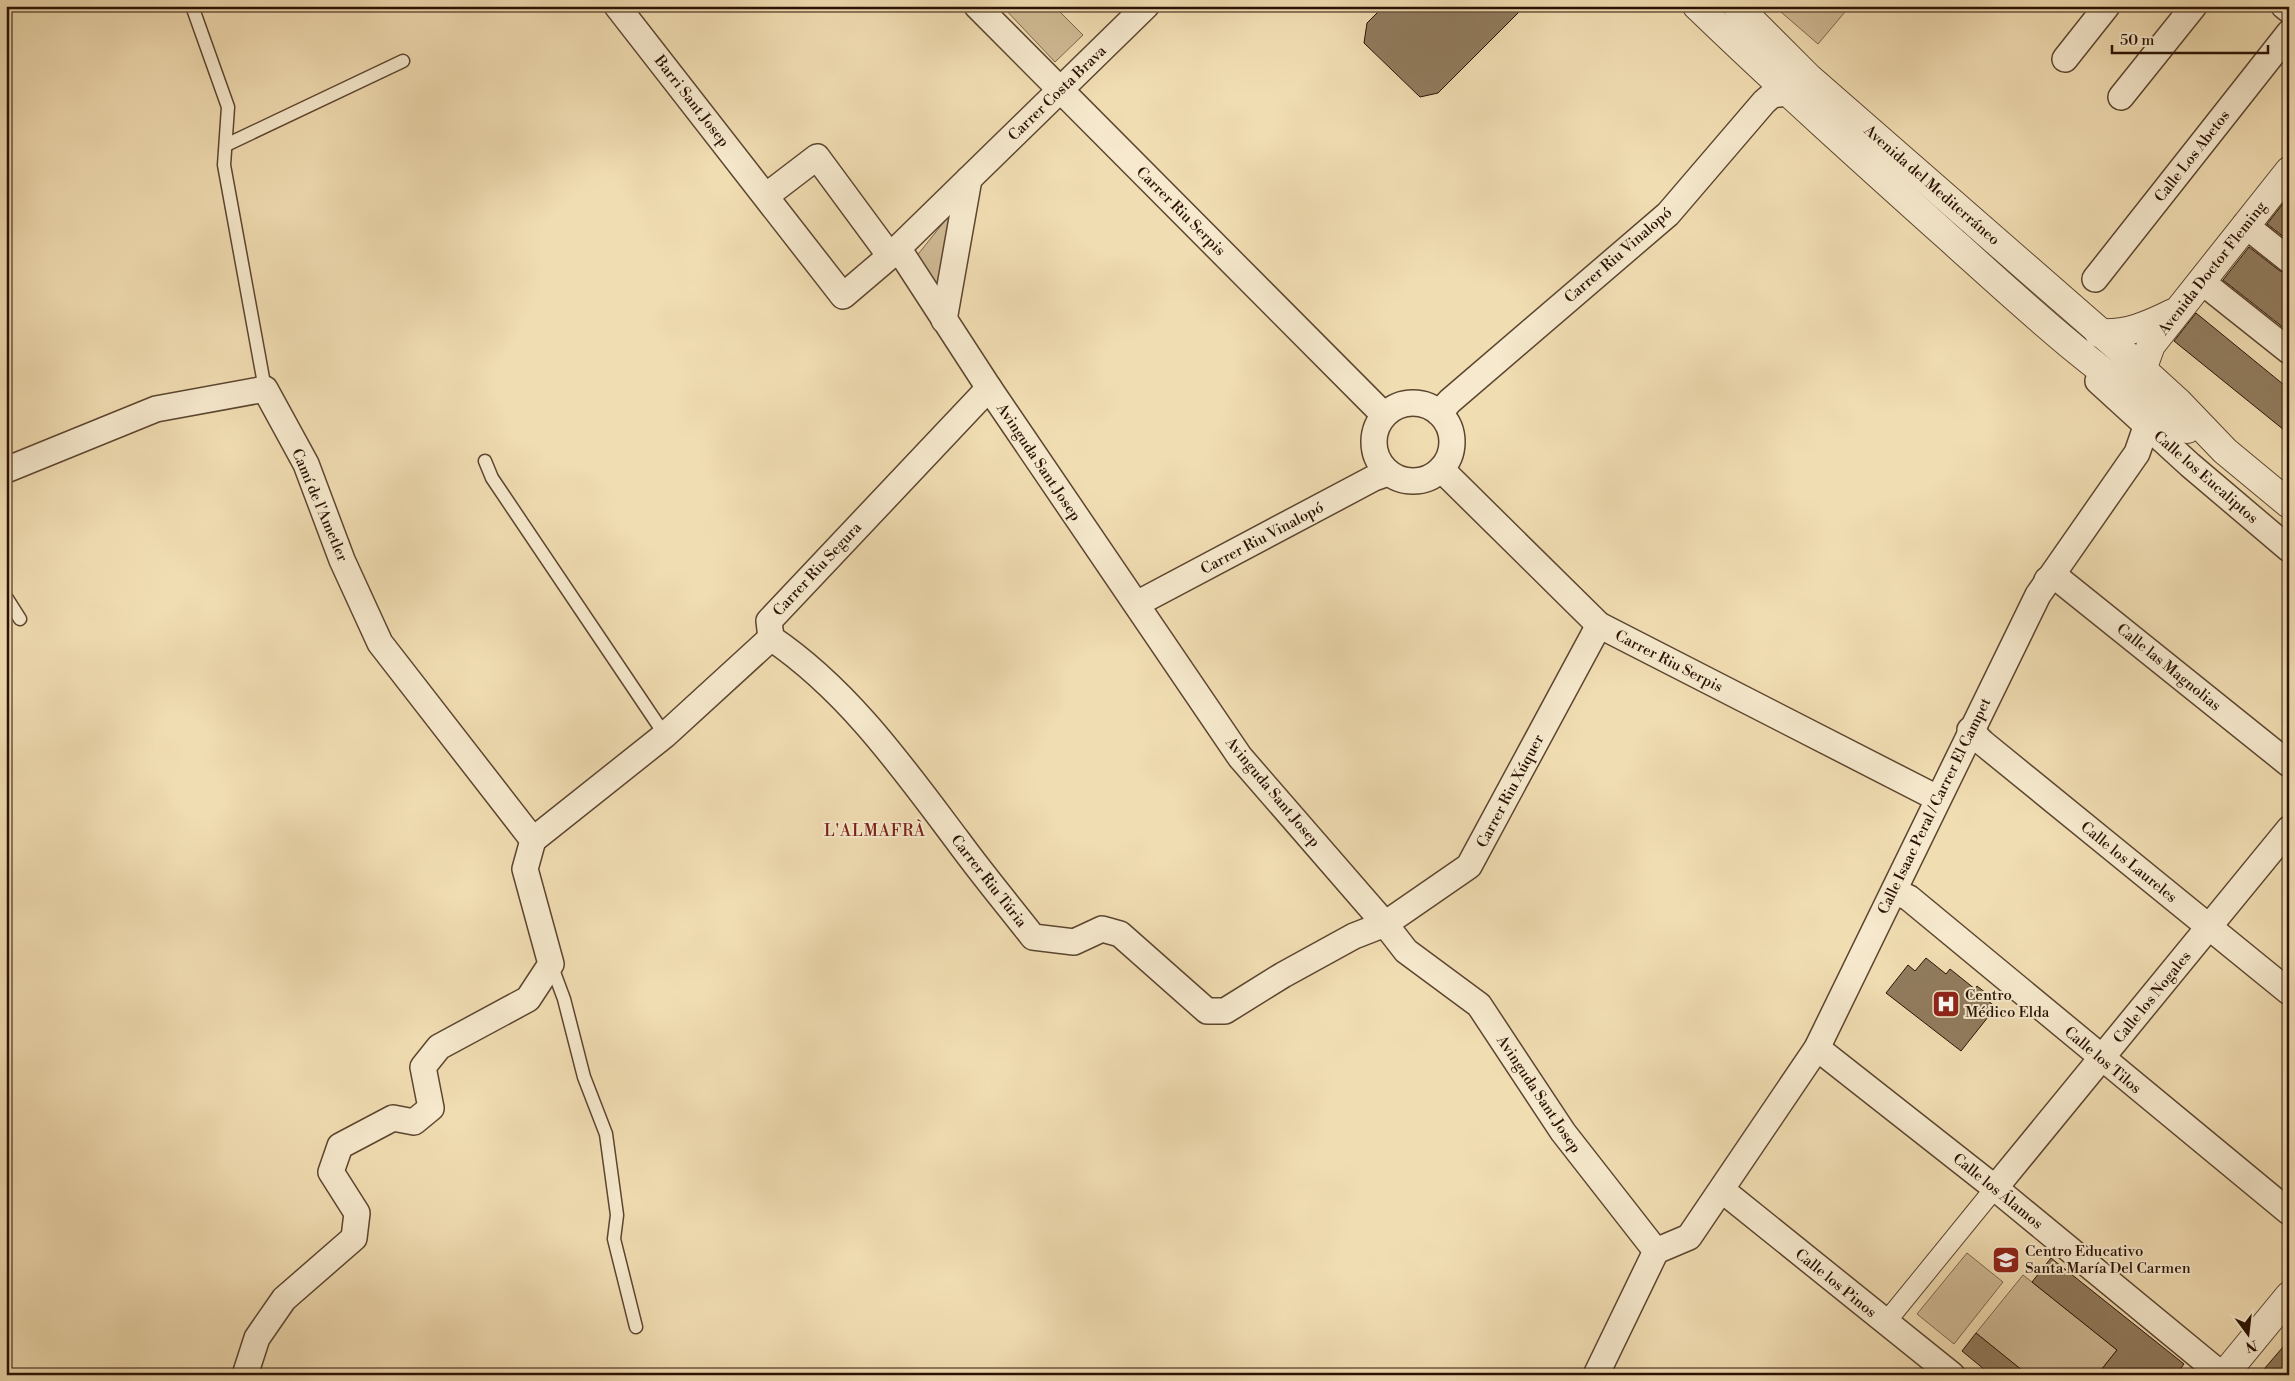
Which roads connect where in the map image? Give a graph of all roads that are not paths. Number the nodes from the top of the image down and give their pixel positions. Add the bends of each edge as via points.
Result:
1 (192, 6) edge
2 (617, 6) edge
3 (977, 6) edge
4 (1146, 6) edge
5 (1697, 6) edge
6 (2108, 6) edge
7 (2194, 6) edge
8 (2284, 6) edge
9 (1739, 7) edge
10 (2289, 10) edge
11 (2289, 34) edge
12 (2065, 59) dead end
13 (403, 61) dead end
14 (1060, 90) junction
15 (1787, 93) junction
16 (2121, 97) dead end
17 (226, 145) junction
18 (2289, 171) edge
19 (969, 179) junction
20 (766, 196) junction
21 (2245, 225) junction
22 (894, 252) junction
23 (2289, 260) edge
24 (2095, 278) dead end
25 (1997, 281) junction
26 (2201, 281) junction
27 (2176, 311) junction
28 (944, 320) junction
29 (2048, 324) junction
30 (2099, 332) junction
31 (2289, 351) edge
32 (2140, 361) junction
33 (989, 388) junction
34 (265, 389) junction
35 (2146, 412) junction
36 (1439, 413) junction
37 (1384, 415) junction
38 (2226, 451) junction
39 (485, 461) dead end
40 (1441, 469) junction
41 (6, 470) edge
42 (1388, 472) junction
43 (2289, 504) edge
44 (2289, 549) edge
45 (2047, 580) junction
46 (6, 597) edge
47 (1139, 608) junction
48 (20, 619) dead end
49 (1599, 625) junction
50 (771, 638) junction
51 (1970, 730) junction
52 (665, 735) junction
53 (2289, 764) edge
54 (1937, 798) junction
55 (2289, 829) edge
56 (533, 840) junction
57 (1894, 891) junction
58 (1385, 924) junction
59 (2209, 926) junction
60 (551, 964) junction
61 (2289, 992) edge
62 (1817, 1048) junction
63 (2101, 1059) junction
64 (1995, 1188) junction
65 (1722, 1190) junction
66 (2289, 1212) edge
67 (1656, 1251) junction
68 (2289, 1296) edge
69 (1886, 1322) junction
70 (636, 1327) dead end
71 (249, 1373) edge
72 (1596, 1375) edge
73 (1952, 1375) edge
74 (2223, 1375) edge

1 - 17 lane via 228,107
2 - 20 street, Barri Sant Josep
3 - 14 street, Carrer Riu Serpis
4 - 14 street, Carrer Costa Brava
5 - 15 street, Avenida del Mediterráneo
6 - 12 street
7 - 16 street
8 - 10 street
9 - 30 street, Avenida del Mediterráneo via 1808,76
11 - 24 street, Calle Los Abetos
13 - 17 lane
14 - 19 street, Carrer Costa Brava
14 - 37 street, Carrer Riu Serpis
15 - 25 street, Avenida del Mediterráneo
15 - 36 street, Carrer Riu Vinalopó via 1772,95 1764,102 1668,214
17 - 34 lane via 224,165
18 - 21 street, Avenida Doctor Fleming
19 - 22 street, Carrer Costa Brava
19 - 28 street
20 - 22 street via 817,157
20 - 22 street, Barri Sant Josep via 843,296
21 - 23 street
21 - 26 street, Avenida Doctor Fleming
22 - 28 street, Avinguda Sant Josep
25 - 29 street, Avenida del Mediterráneo
25 - 35 street, Avenida del Mediterráneo via 2047,336
26 - 27 street, Avenida Doctor Fleming
26 - 31 street
27 - 30 street via 2142,328 2110,334
27 - 32 street, Avenida Doctor Fleming
28 - 33 street, Avinguda Sant Josep
29 - 32 street, Avenida del Mediterráneo via 2099,358 2110,362
29 - 35 street, Avenida del Mediterráneo
30 - 32 street, Avenida del Mediterráneo
32 - 35 street
32 - 38 street, Avenida del Mediterráneo
33 - 47 street, Avinguda Sant Josep
33 - 50 street, Carrer Riu Segura via 769,621
34 - 41 street via 156,409
34 - 56 street, Camí de l'Ametler via 306,464 342,560 380,643
35 - 38 street, Avenida del Mediterráneo
35 - 44 street, Calle los Eucaliptos via 2190,464
35 - 45 street, Calle Isaac Peral / Carrer El Campet via 2137,453
36 - 37 street via 1418,403 1405,404
36 - 40 street via 1447,423 1451,441 1448,459
37 - 42 street via 1377,426 1374,451
38 - 43 street, Avenida del Mediterráneo
39 - 52 lane via 492,478
40 - 42 street via 1421,480 1398,478
40 - 49 street, Carrer Riu Serpis
42 - 47 street, Carrer Riu Vinalopó via 1144,600
45 - 51 street, Calle Isaac Peral / Carrer El Campet
45 - 53 street, Calle las Magnolias via 2055,578 2061,581
46 - 48 lane
47 - 58 street, Avinguda Sant Josep via 1240,757
49 - 54 street, Carrer Riu Serpis
49 - 58 street, Carrer Riu Xúquer via 1469,866
50 - 52 street, Carrer Riu Segura
50 - 58 street, Carrer Riu Túria via 801,659 884,743 1033,937 1074,942 1102,929 1120,934 1207,1011 1225,1011 1338,945
51 - 54 street, Calle Isaac Peral / Carrer El Campet
51 - 59 street, Calle los Laureles
52 - 56 street, Carrer Riu Segura
54 - 57 street, Calle Isaac Peral / Carrer El Campet
55 - 59 street, Calle los Nogales
56 - 60 street via 525,868
57 - 62 street, Calle Isaac Peral / Carrer El Campet
57 - 63 street, Calle los Tilos via 1909,898
58 - 67 street, Avinguda Sant Josep via 1406,951 1479,1005 1563,1132
59 - 61 street, Calle los Laureles
59 - 63 street, Calle los Nogales
60 - 70 lane via 564,999 584,1077 606,1134 617,1215 614,1239
60 - 71 street via 528,999 439,1046 423,1067 432,1108 414,1122 393,1118 340,1146 331,1172 357,1213 354,1238 284,1300 258,1338
62 - 64 street, Calle los Álamos
62 - 65 street, Calle Isaac Peral / Carrer El Campet
63 - 64 street, Calle los Nogales
63 - 66 street, Calle los Tilos
64 - 69 street
64 - 74 street, Calle los Álamos
65 - 67 street, Calle Isaac Peral / Carrer El Campet via 1689,1237
65 - 69 street, Calle los Pinos
67 - 72 street
68 - 74 street
69 - 73 street, Calle los Pinos

